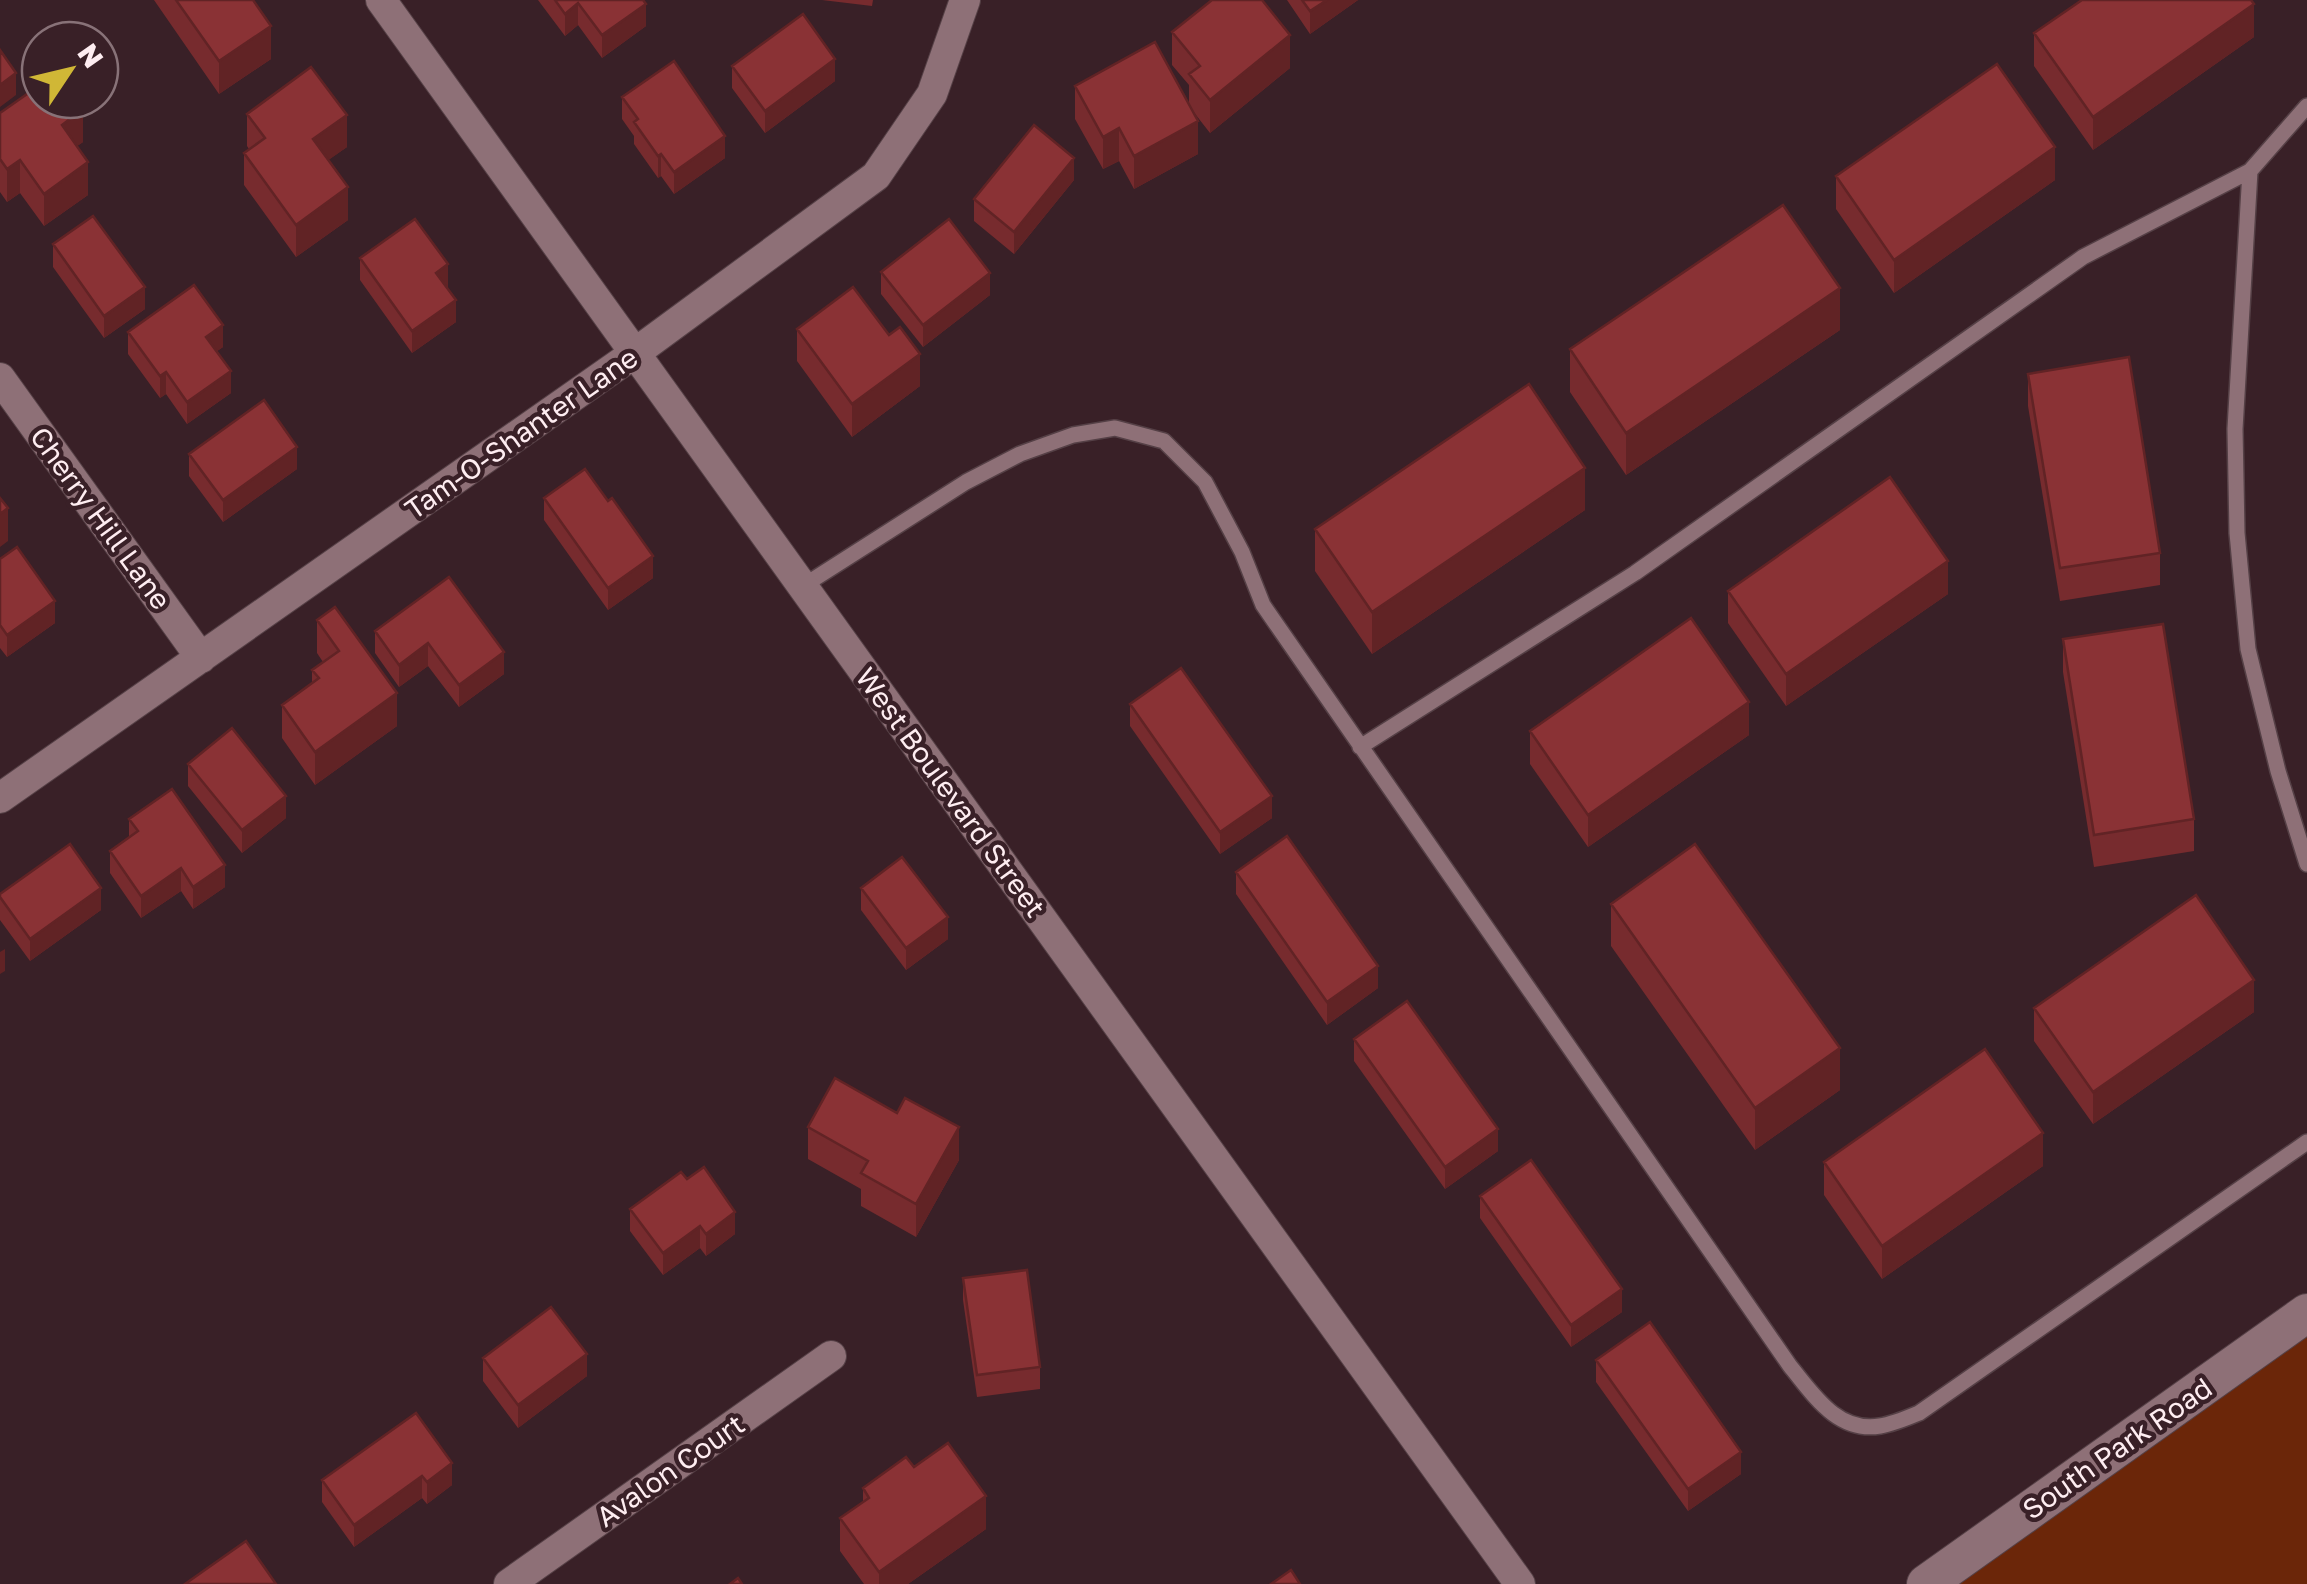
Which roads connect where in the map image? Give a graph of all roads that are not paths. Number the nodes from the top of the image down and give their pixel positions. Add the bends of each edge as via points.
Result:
1 (381, 0) edge
2 (964, 0) edge
3 (2307, 106) edge
4 (2250, 171) junction
5 (635, 353) junction
6 (0, 378) edge
7 (803, 586) junction
8 (201, 658) junction
9 (1360, 747) junction
10 (0, 798) edge
11 (2307, 864) edge
12 (2307, 1142) edge
13 (2307, 1313) edge
14 (831, 1356) dead end
15 (509, 1584) edge
16 (1520, 1584) edge
17 (1926, 1584) edge

1 - 5 street, West Boulevard Street
2 - 5 street, Tam-O-Shanter Lane via 932,94 876,176
3 - 4 lane
4 - 9 lane via 2083,257 1635,572
4 - 11 lane via 2235,429 2237,534 2248,648
5 - 7 street, West Boulevard Street
5 - 8 street, Tam-O-Shanter Lane
6 - 8 street, Cherry Hill Lane
7 - 9 lane via 1020,454 1115,428 1164,441 1206,482 1263,605
7 - 16 street, West Boulevard Street
8 - 10 street, Tam-O-Shanter Lane
9 - 12 lane via 1790,1366 1824,1408 1849,1424 1878,1427 1919,1414
13 - 17 street, South Park Road
14 - 15 street, Avalon Court

